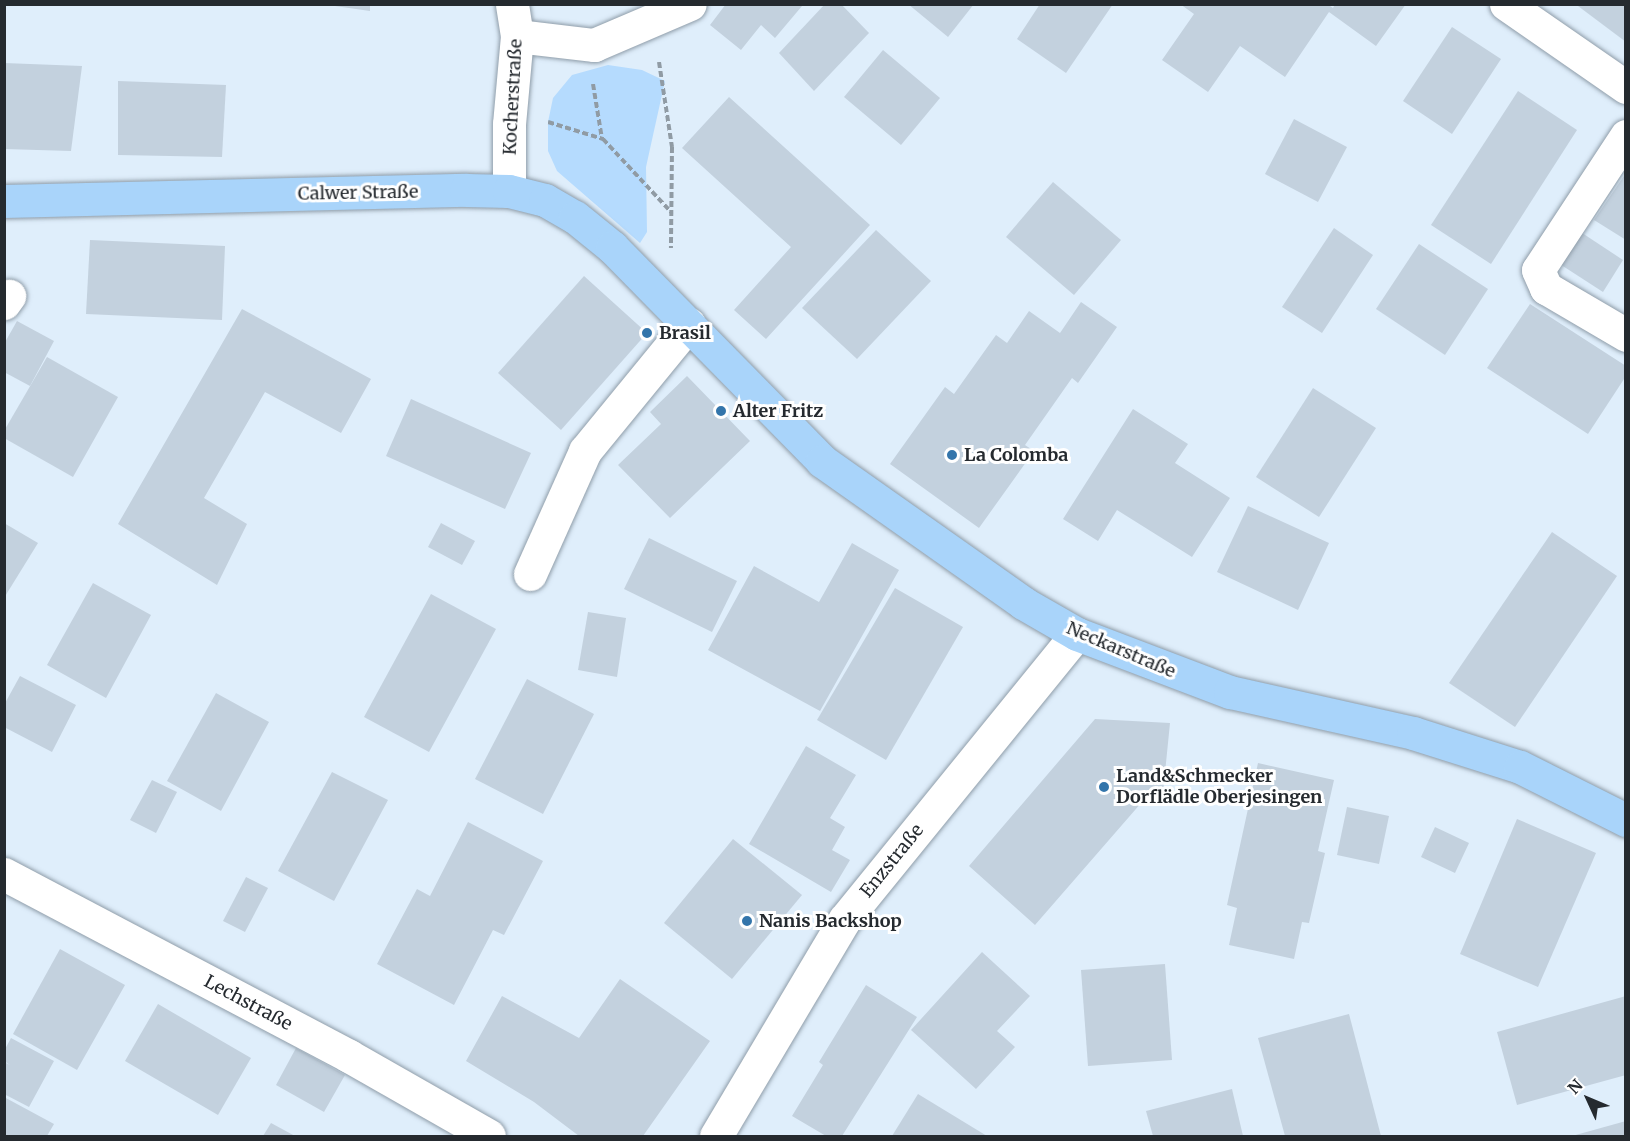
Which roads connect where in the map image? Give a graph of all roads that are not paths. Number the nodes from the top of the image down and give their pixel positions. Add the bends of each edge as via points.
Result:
1 (690, 4) edge
2 (1506, 4) edge
3 (515, 20) edge
4 (1626, 87) edge
5 (1626, 136) edge
6 (509, 191) junction
7 (4, 201) edge
8 (680, 314) junction
9 (1626, 335) edge
10 (530, 574) dead end
11 (1077, 634) junction
12 (1626, 820) edge
13 (4, 874) edge
14 (489, 1137) edge
15 (716, 1137) edge

1 - 3 street via 653,23 592,45
2 - 4 street
3 - 6 street, Kocherstraße
5 - 9 street via 1538,270 1546,288
6 - 7 main road, Calwer Straße
6 - 8 main road, Calwer Straße via 545,200 575,217
8 - 10 street via 585,451
8 - 11 main road, Neckarstraße via 822,460 1023,603
11 - 12 main road, Neckarstraße via 1230,692 1413,733 1520,767
11 - 15 street, Enzstraße via 845,919
13 - 14 street, Lechstraße via 349,1056

